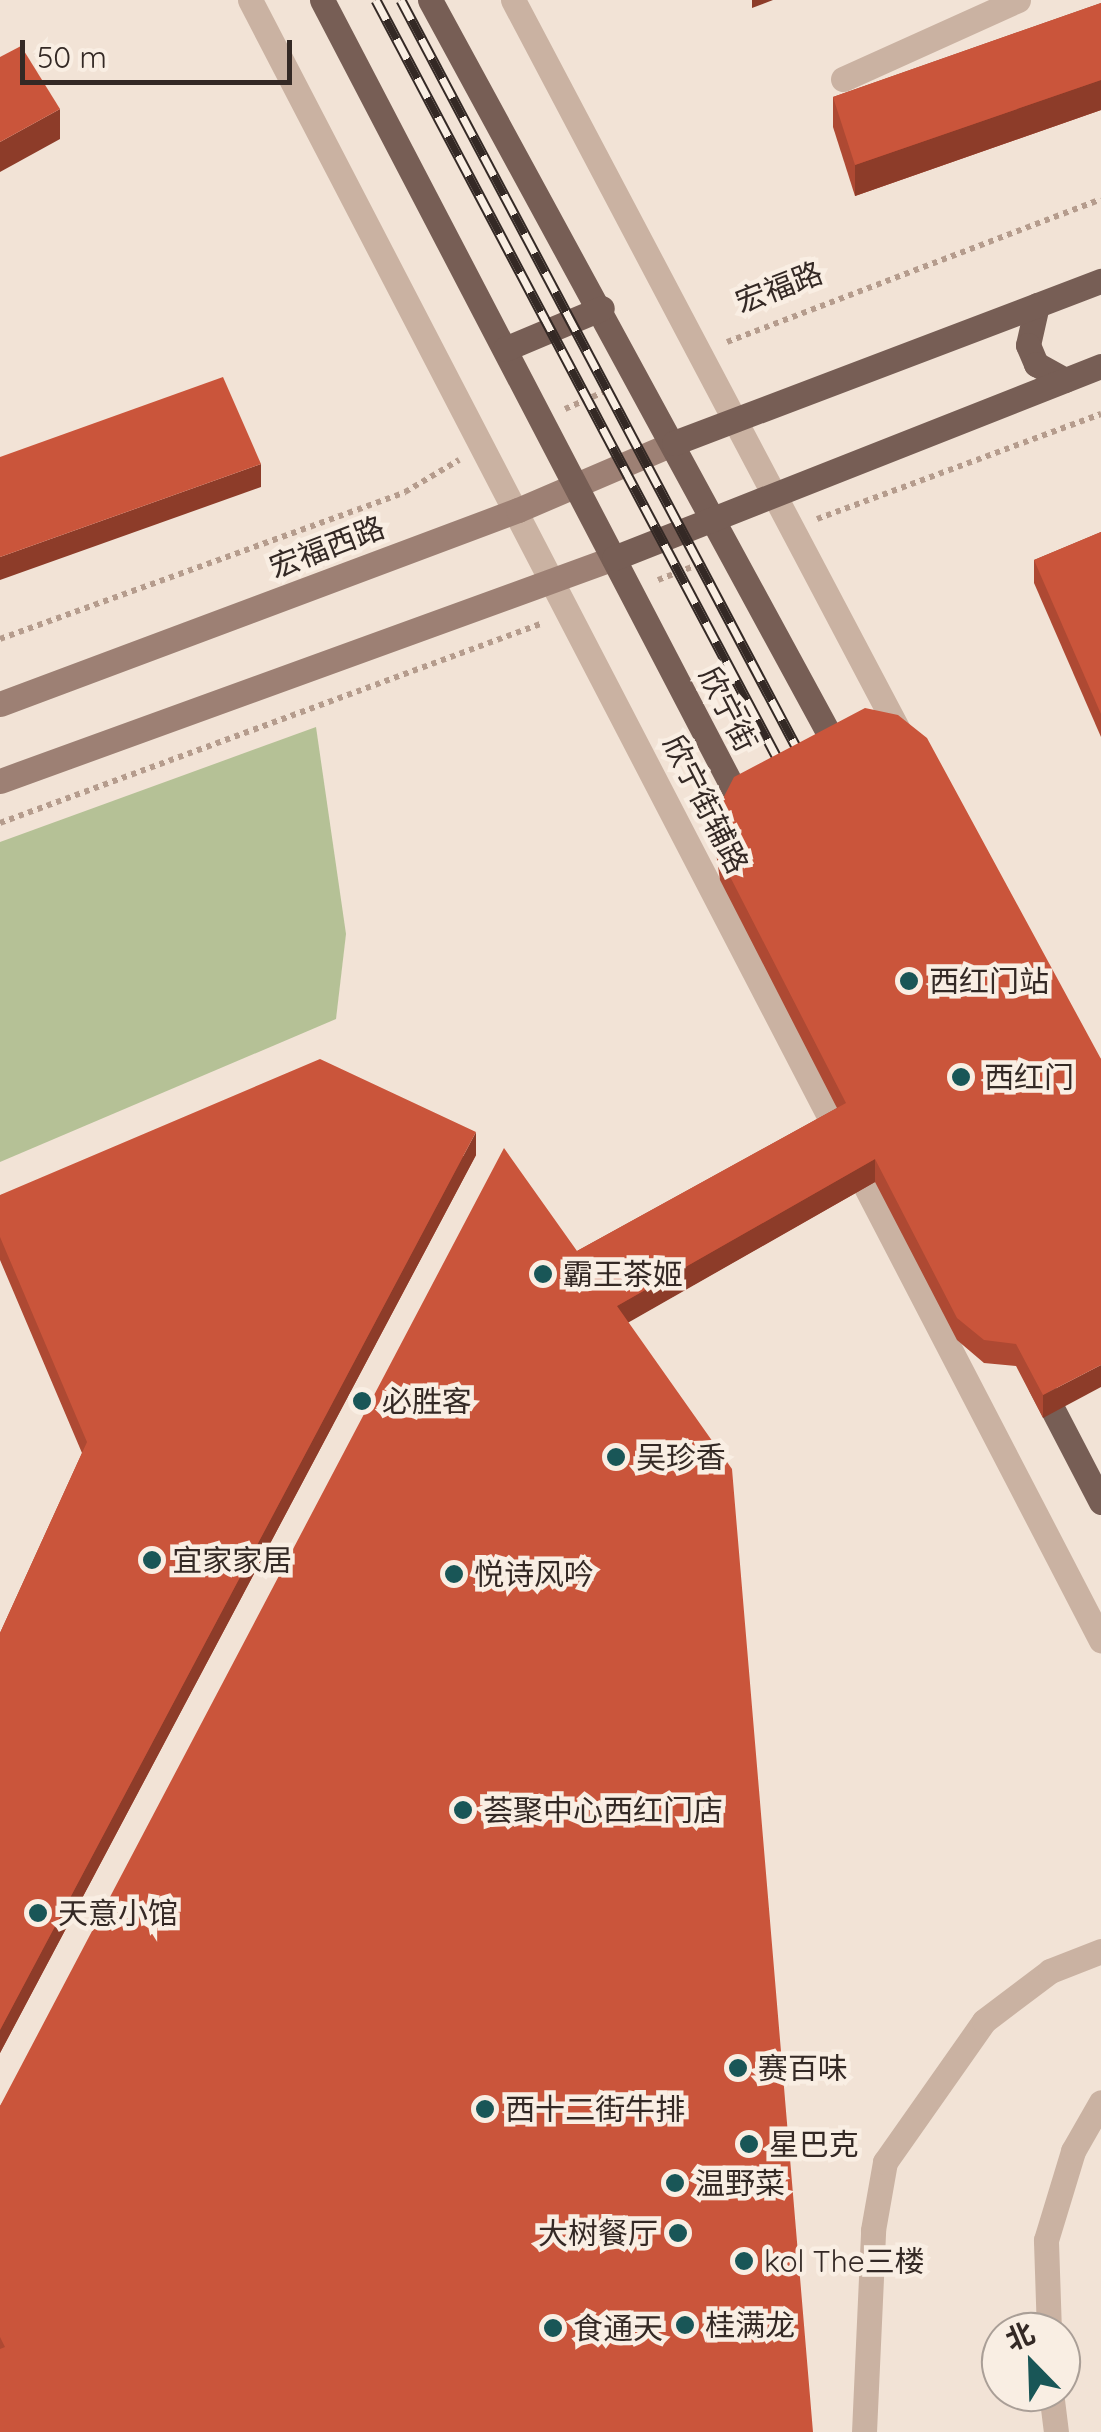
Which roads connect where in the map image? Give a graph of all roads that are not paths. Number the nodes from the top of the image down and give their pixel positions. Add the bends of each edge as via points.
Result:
1 (250, 0) edge
2 (322, 0) edge
3 (430, 0) edge
4 (513, 0) edge
5 (1018, 0) edge
6 (843, 79) dead end
7 (1101, 281) edge
8 (1037, 305) junction
9 (602, 308) junction
10 (505, 349) junction
11 (1101, 366) edge
12 (1065, 380) junction
13 (733, 418) junction
14 (674, 443) junction
15 (576, 486) junction
16 (772, 491) junction
17 (518, 510) junction
18 (713, 516) junction
19 (614, 558) junction
20 (554, 577) junction
21 (0, 704) edge
22 (919, 770) edge
23 (852, 778) edge
24 (0, 780) edge
25 (757, 836) edge
26 (1028, 1362) edge
27 (1101, 1502) edge
28 (1101, 1640) edge
29 (1101, 1951) edge
30 (1101, 2102) edge
31 (1049, 2312) edge
32 (864, 2432) edge

1 - 17 street, 欣宁街辅路
2 - 10 main road, 欣宁街
3 - 9 main road
4 - 13 street
5 - 6 street
7 - 8 main road
8 - 12 main road via 1028,345 1036,364
8 - 13 main road
9 - 10 main road
9 - 14 main road
10 - 15 main road, 欣宁街
11 - 12 main road
12 - 16 main road
13 - 14 main road
13 - 16 street
14 - 15 main road, 宏福西路
14 - 18 main road
15 - 17 main road, 宏福西路
15 - 19 main road, 欣宁街
16 - 18 main road
16 - 22 street
17 - 20 street, 欣宁街辅路
17 - 21 main road, 宏福西路
18 - 19 main road
18 - 23 main road
19 - 20 main road
19 - 25 main road, 欣宁街
20 - 24 main road
20 - 28 street, 欣宁街辅路
26 - 27 main road
29 - 32 street via 1050,1971 984,2021 884,2162 873,2230
30 - 31 street via 1073,2150 1046,2240

